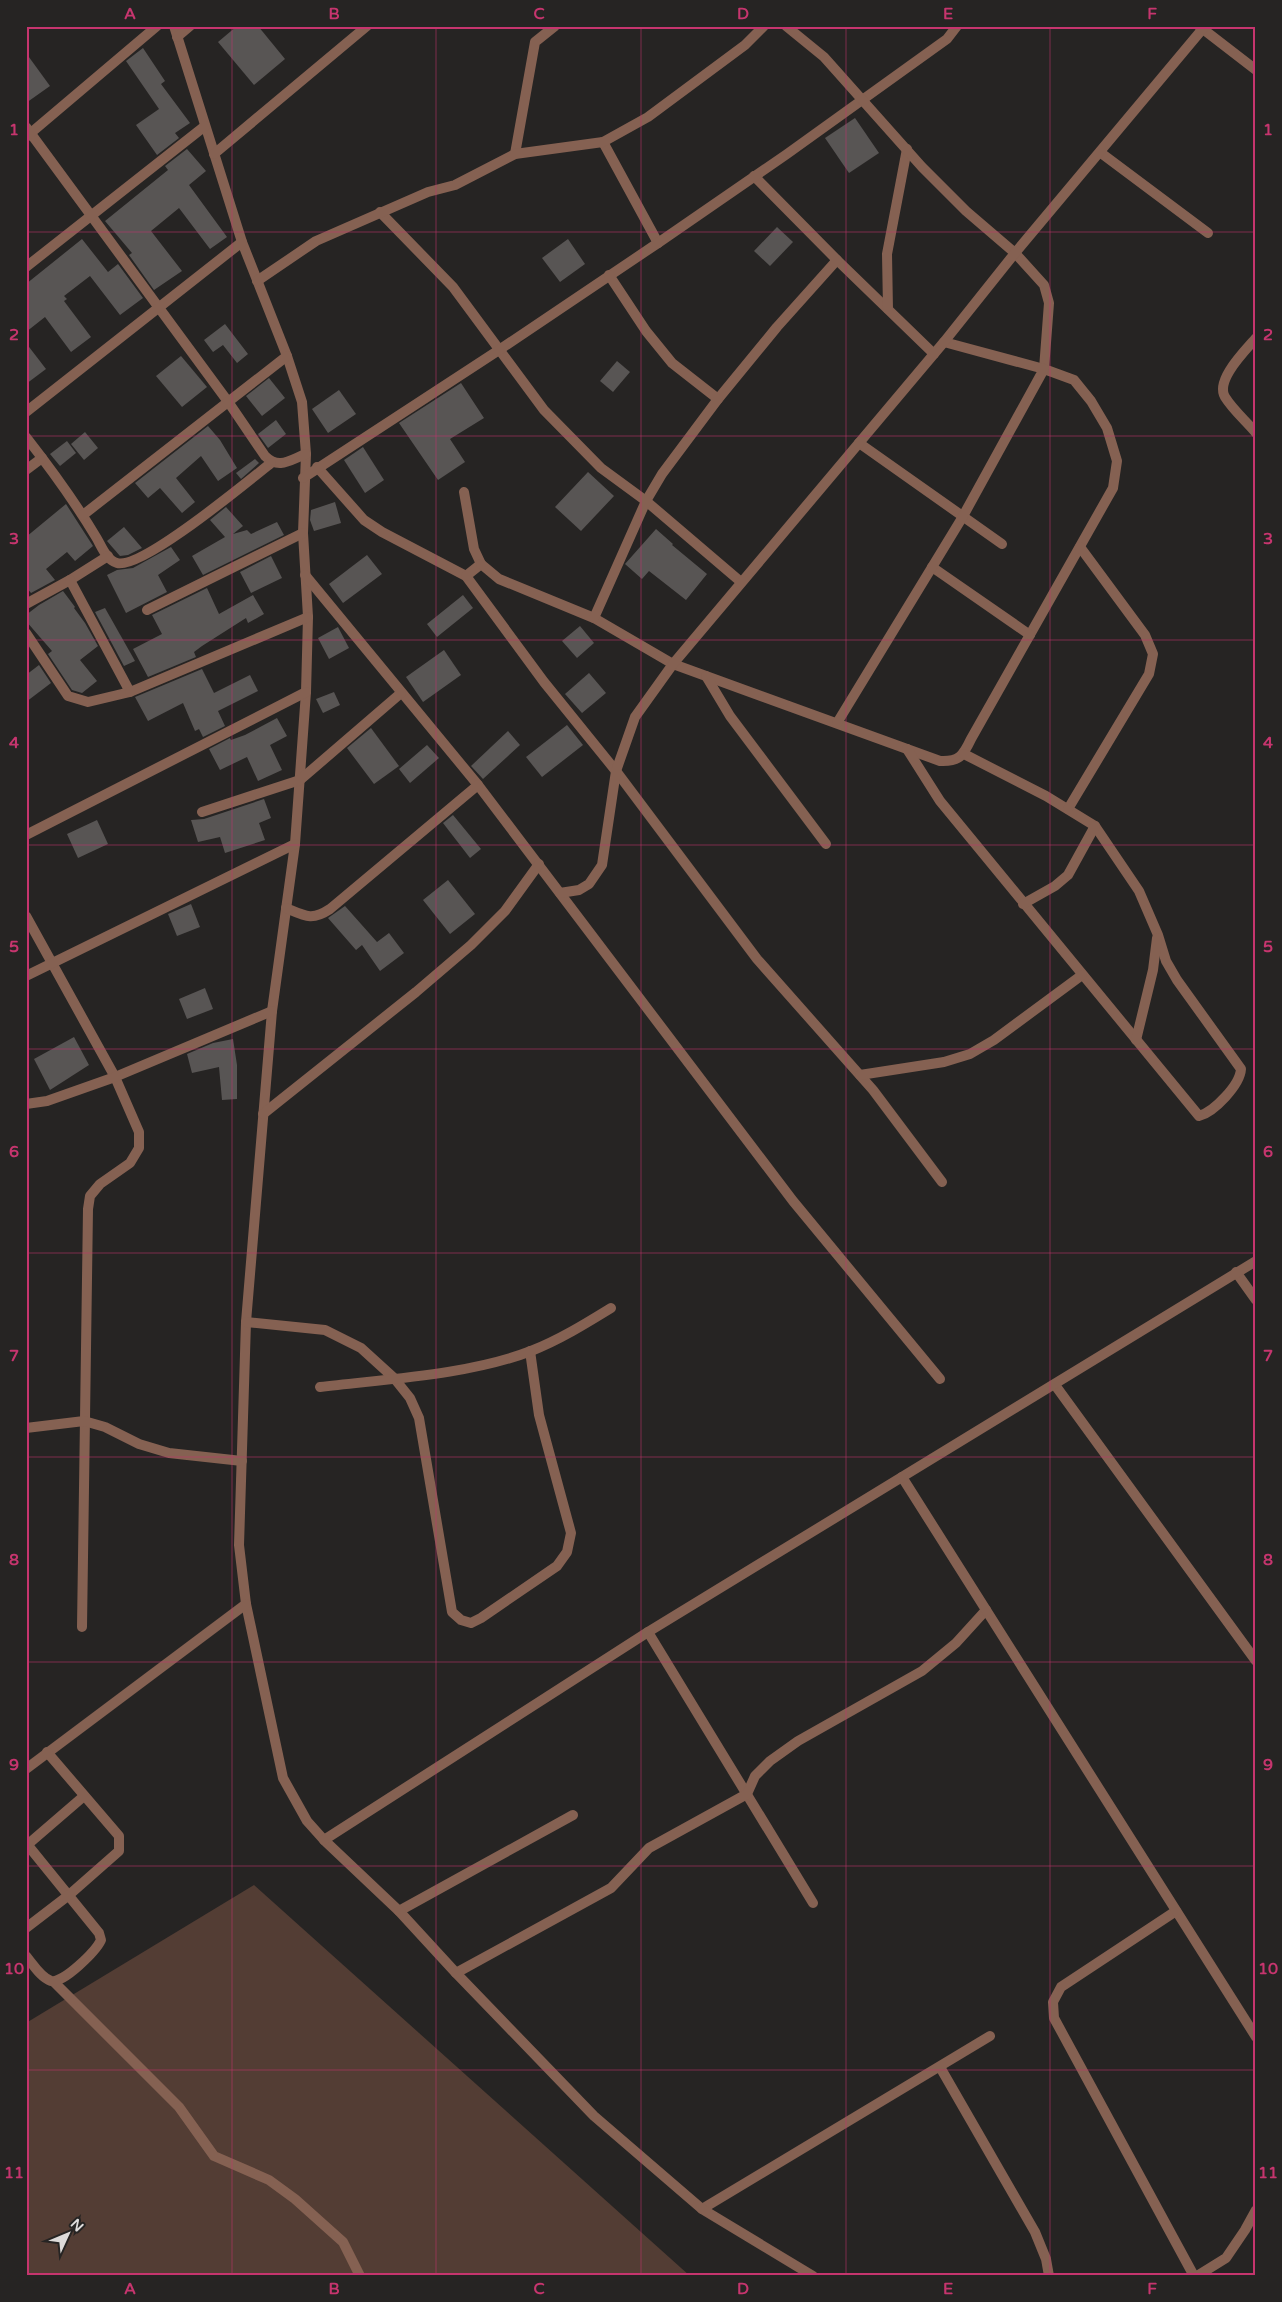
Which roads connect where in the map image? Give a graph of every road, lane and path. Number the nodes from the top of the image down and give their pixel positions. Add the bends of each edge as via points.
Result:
1 (158, 26) edge
2 (174, 26) edge
3 (190, 26) edge
4 (367, 26) edge
5 (555, 26) edge
6 (764, 26) edge
7 (786, 26) edge
8 (957, 26) edge
9 (1202, 27) edge
10 (177, 37) junction
11 (1256, 70) edge
12 (861, 100) junction
13 (205, 126) junction
14 (28, 132) edge
15 (603, 142) junction
16 (907, 149) junction
17 (1101, 153) junction
18 (214, 154) junction
19 (516, 154) junction
20 (754, 176) junction
21 (380, 212) junction
22 (92, 216) junction
23 (1208, 233) dead end
24 (242, 242) junction
25 (658, 243) junction
26 (1015, 253) junction
27 (837, 260) junction
28 (26, 267) edge
29 (609, 276) junction
30 (258, 281) junction
31 (158, 308) junction
32 (888, 309) junction
33 (1256, 338) edge
34 (944, 342) junction
35 (499, 350) junction
36 (934, 354) junction
37 (287, 356) junction
38 (1044, 369) junction
39 (718, 399) junction
40 (229, 404) junction
41 (26, 412) edge
42 (1256, 433) edge
43 (26, 437) edge
44 (859, 443) junction
45 (306, 454) junction
46 (42, 458) junction
47 (271, 463) junction
48 (317, 467) junction
49 (26, 470) edge
50 (303, 478) junction
51 (464, 492) dead end
52 (646, 502) junction
53 (83, 515) junction
54 (962, 518) junction
55 (303, 533) junction
56 (1002, 544) dead end
57 (1080, 547) junction
58 (108, 556) junction
59 (481, 564) junction
60 (932, 567) junction
61 (305, 575) junction
62 (466, 576) junction
63 (70, 580) junction
64 (742, 582) junction
65 (26, 604) edge
66 (147, 610) dead end
67 (308, 617) junction
68 (594, 618) junction
69 (26, 633) edge
70 (1030, 635) junction
71 (673, 664) junction
72 (706, 676) junction
73 (130, 692) junction
74 (306, 692) junction
75 (401, 693) junction
76 (837, 723) junction
77 (907, 749) junction
78 (964, 754) junction
79 (616, 771) junction
80 (300, 780) junction
81 (478, 785) junction
82 (1068, 809) junction
83 (202, 812) dead end
84 (1095, 826) junction
85 (26, 835) edge
86 (295, 844) junction
87 (826, 844) dead end
88 (539, 864) junction
89 (560, 893) junction
90 (1023, 904) junction
91 (286, 908) junction
92 (26, 916) edge
93 (1158, 935) junction
94 (53, 964) junction
95 (1082, 975) junction
96 (26, 976) edge
97 (272, 1011) junction
98 (1136, 1040) junction
99 (860, 1075) junction
100 (115, 1077) junction
101 (26, 1104) edge
102 (263, 1114) junction
103 (942, 1182) dead end
104 (1256, 1261) edge
105 (1236, 1272) junction
106 (1256, 1300) edge
107 (612, 1308) dead end
108 (246, 1322) junction
109 (530, 1351) junction
110 (394, 1378) junction
111 (940, 1379) dead end
112 (1055, 1385) junction
113 (320, 1387) dead end
114 (84, 1422) junction
115 (26, 1428) edge
116 (242, 1461) junction
117 (902, 1478) junction
118 (246, 1604) junction
119 (986, 1610) junction
120 (82, 1627) dead end
121 (648, 1632) junction
122 (1256, 1661) edge
123 (47, 1752) junction
124 (26, 1768) edge
125 (747, 1794) junction
126 (84, 1796) junction
127 (573, 1815) dead end
128 (324, 1840) junction
129 (27, 1844) edge
130 (69, 1895) junction
131 (813, 1903) dead end
132 (399, 1911) junction
133 (1176, 1911) junction
134 (26, 1928) edge
135 (26, 1956) edge
136 (456, 1973) junction
137 (54, 1982) junction
138 (990, 2036) dead end
139 (1256, 2037) edge
140 (940, 2067) junction
141 (702, 2209) junction
142 (1256, 2210) edge
143 (360, 2276) edge
144 (812, 2276) edge
145 (1049, 2276) edge
146 (1196, 2276) edge

1 - 14 street
2 - 10 street
3 - 10 street
4 - 18 street
5 - 19 street via 535,42
6 - 15 street via 746,45 655,111
7 - 12 street via 824,57
8 - 12 street via 947,39
9 - 11 street
9 - 17 street
10 - 13 street
12 - 16 street
12 - 20 street
13 - 18 street
13 - 22 street
14 - 22 street
15 - 19 street
15 - 25 street
16 - 26 street via 966,211
16 - 32 street via 887,254
17 - 23 street
17 - 26 street
18 - 24 street
19 - 21 street via 455,185 428,192
20 - 25 street
20 - 27 street
21 - 30 street via 316,241
21 - 35 street via 453,287
22 - 28 street
22 - 31 street
24 - 30 street
24 - 31 street
25 - 29 street
26 - 34 street
26 - 38 street via 1044,285 1049,303
27 - 32 street
27 - 39 street
29 - 35 street
29 - 39 street via 672,363
30 - 37 street
31 - 40 street
31 - 41 street
32 - 36 street
33 - 42 street via 1228,372 1222,388
34 - 36 street
34 - 38 street
35 - 48 street
35 - 52 street via 544,410 601,468
36 - 44 street
37 - 40 street
37 - 45 street via 302,402
38 - 54 street
38 - 57 street via 1074,380 1091,401 1107,428 1117,461 1113,488
39 - 52 street via 662,474
40 - 47 street
40 - 53 street
43 - 46 street
44 - 54 street
44 - 64 street
45 - 47 street via 278,465
45 - 50 street
46 - 49 street
46 - 53 street
47 - 58 street via 188,528 130,562 117,563
48 - 50 street
48 - 62 street via 364,520
50 - 55 street
51 - 59 street via 474,549
52 - 64 street
52 - 68 street
53 - 58 street
54 - 56 street
54 - 60 street
55 - 61 street
55 - 66 street
57 - 70 street
57 - 82 street via 1145,635 1153,654 1149,674
58 - 63 street
59 - 62 street
59 - 68 street via 498,579
60 - 70 street
60 - 76 street
61 - 67 street
61 - 75 street
62 - 79 street via 544,682
63 - 65 street
63 - 73 street
64 - 71 street
67 - 73 street
67 - 74 street
68 - 71 street
69 - 73 street via 68,696 88,702
70 - 78 street
71 - 72 street
71 - 79 street via 635,717
72 - 76 street
72 - 87 street via 730,716
74 - 80 street
74 - 85 street
75 - 80 street
75 - 81 street
76 - 77 street
77 - 78 street via 940,761 952,762
77 - 90 street via 940,802
78 - 82 street via 1013,777
79 - 89 street via 602,865 589,884 579,890
79 - 99 street via 757,959
80 - 83 street
80 - 86 street
81 - 88 street
81 - 91 street via 330,909 319,916 307,916
82 - 84 street
84 - 90 street via 1068,875
84 - 93 street via 1139,891
86 - 91 street
86 - 94 street
88 - 89 street
88 - 102 street via 506,911 471,945
89 - 111 street via 793,1200
90 - 95 street
91 - 97 street
92 - 94 street
93 - 98 street
93 - 98 street via 1166,961 1241,1069 1240,1077 1215,1108 1199,1116
94 - 96 street
94 - 100 street
95 - 98 street
95 - 99 street via 970,1054 944,1062
97 - 100 street
97 - 102 street
99 - 103 street
100 - 101 street via 47,1101
100 - 114 street via 138,1132 139,1148 130,1163 100,1184 90,1196
102 - 108 street
104 - 105 street
105 - 106 street
105 - 112 street
107 - 109 street via 566,1335
108 - 110 street via 324,1330 361,1348
108 - 116 street
109 - 110 street via 484,1365
109 - 110 street via 539,1415 571,1533 567,1552 557,1566 471,1623 452,1612 419,1418 410,1398
110 - 113 street
112 - 117 street
112 - 122 street
114 - 115 street
114 - 116 street via 169,1453
114 - 120 street
116 - 118 street via 239,1545
117 - 119 street
117 - 121 street
118 - 123 street
118 - 128 street via 283,1778 307,1821
119 - 125 street via 956,1643 922,1670 798,1740 770,1761 755,1776
119 - 133 street
121 - 125 street
121 - 128 street
123 - 124 street
123 - 126 street
125 - 131 street
125 - 136 street via 650,1848 611,1888
126 - 129 street
126 - 130 street via 119,1836 120,1844 118,1851
127 - 132 street
128 - 132 street
129 - 130 street
130 - 134 street
130 - 137 street via 100,1933 102,1940 98,1948 62,1980
132 - 136 street
133 - 139 street
133 - 146 street via 1061,1987 1053,2002 1054,2018
135 - 137 street via 44,1978
136 - 141 street via 594,2116
137 - 143 street via 179,2108 214,2156 269,2180 295,2199 343,2242
138 - 140 street
140 - 141 street
140 - 145 street via 1035,2232
141 - 144 street
142 - 146 street via 1226,2258

